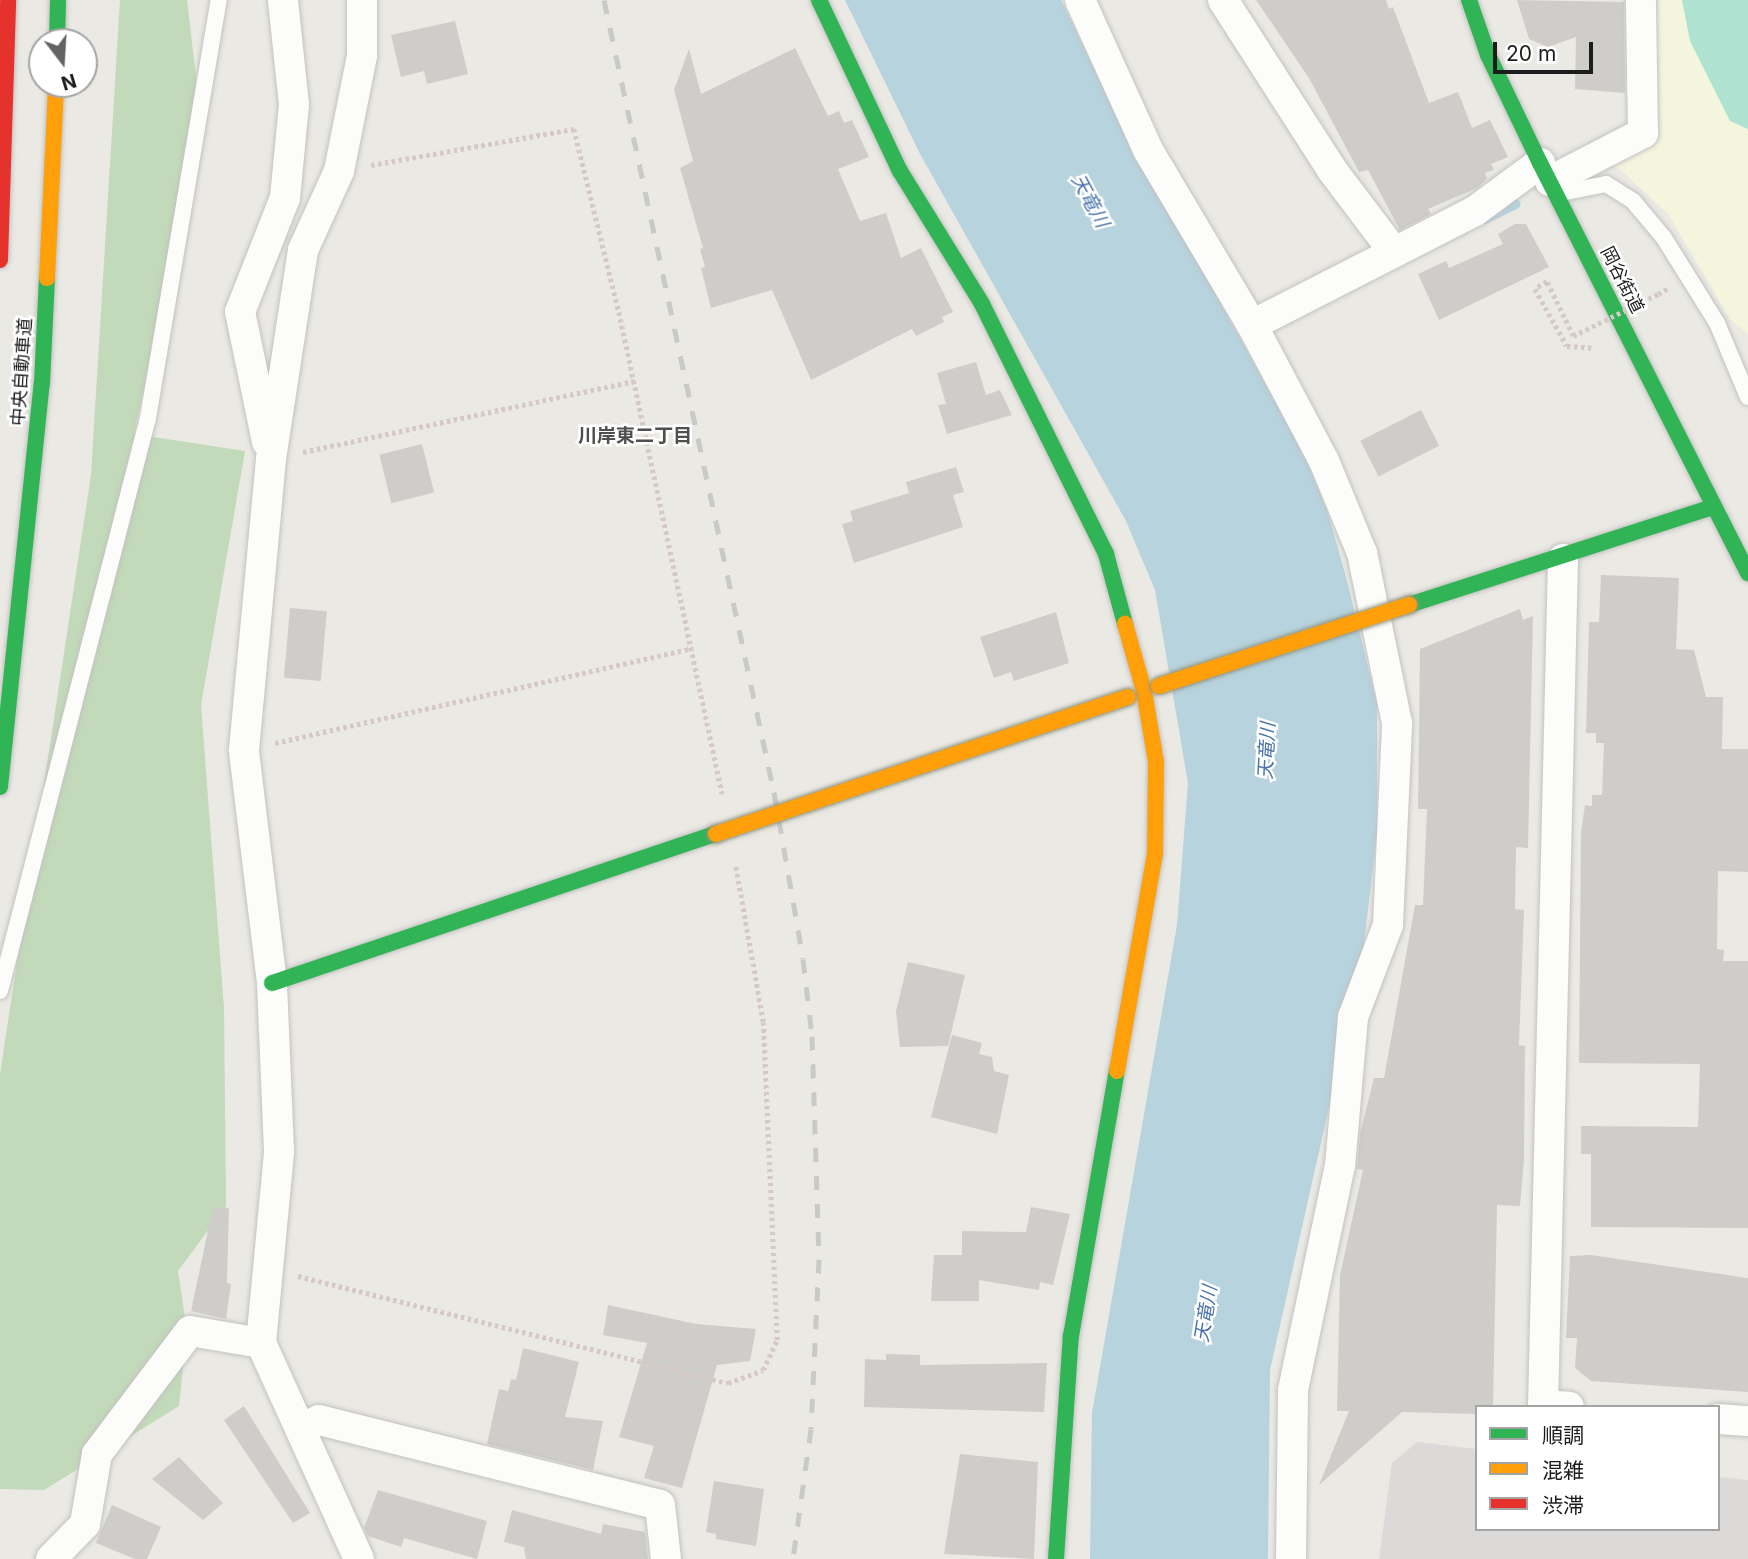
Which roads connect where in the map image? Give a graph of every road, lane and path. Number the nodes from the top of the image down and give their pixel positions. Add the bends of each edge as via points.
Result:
1 (8, 0) edge
2 (58, 0) edge
3 (219, 0) edge
4 (283, 0) edge
5 (362, 0) edge
6 (819, 0) edge
7 (1080, 0) edge
8 (1223, 0) edge
9 (1469, 0) edge
10 (1641, 0) edge
11 (57, 28) edge
12 (56, 98) edge
13 (1549, 179) junction
14 (1394, 252) junction
15 (0, 261) edge
16 (1658, 294) dead end
17 (1252, 326) junction
18 (1599, 347) dead end
19 (1745, 377) edge
20 (634, 380) dead end
21 (1748, 397) edge
22 (271, 459) junction
23 (1712, 507) junction
24 (1563, 559) junction
25 (1748, 573) edge
26 (692, 648) dead end
27 (1152, 689) junction
28 (244, 750) junction
29 (0, 787) edge
30 (272, 983) junction
31 (0, 991) edge
32 (261, 1343) junction
33 (1543, 1405) edge
34 (1720, 1419) edge
35 (1748, 1421) edge
36 (302, 1429) junction
37 (51, 1559) edge
38 (359, 1559) edge
39 (666, 1559) edge
40 (1056, 1559) edge
41 (1291, 1559) edge

1 - 15 main road
2 - 11 main road
3 - 31 lane via 148,418
4 - 22 street via 294,105 285,198 240,312
5 - 22 street via 362,56 339,171 303,250
6 - 27 main road via 900,171 982,304 1106,554
7 - 17 street via 1148,150
8 - 14 street via 1332,170
9 - 13 main road, 岡谷街道 via 1488,55
10 - 13 street via 1643,133
12 - 29 main road, 中央自動車道 via 42,383
13 - 14 street
13 - 19 lane via 1605,184 1633,201 1664,237
13 - 23 main road, 岡谷街道
14 - 17 street
16 - 18 path, bridge via 1573,336 1547,282 1535,289 1567,346
17 - 41 street via 1324,461 1362,553 1397,723 1388,925 1353,1017 1340,1166 1293,1390
19 - 21 lane
20 - 22 path
22 - 28 street
23 - 24 main road
23 - 25 main road, 岡谷街道
24 - 27 main road, bridge
24 - 33 street
26 - 28 path
27 - 30 main road, bridge
27 - 40 main road via 1155,854 1071,1336
28 - 30 street
30 - 32 street via 279,1151
32 - 36 street
32 - 37 street via 190,1331 97,1454 85,1524
34 - 35 street
36 - 38 street
36 - 39 street via 319,1420 660,1506

